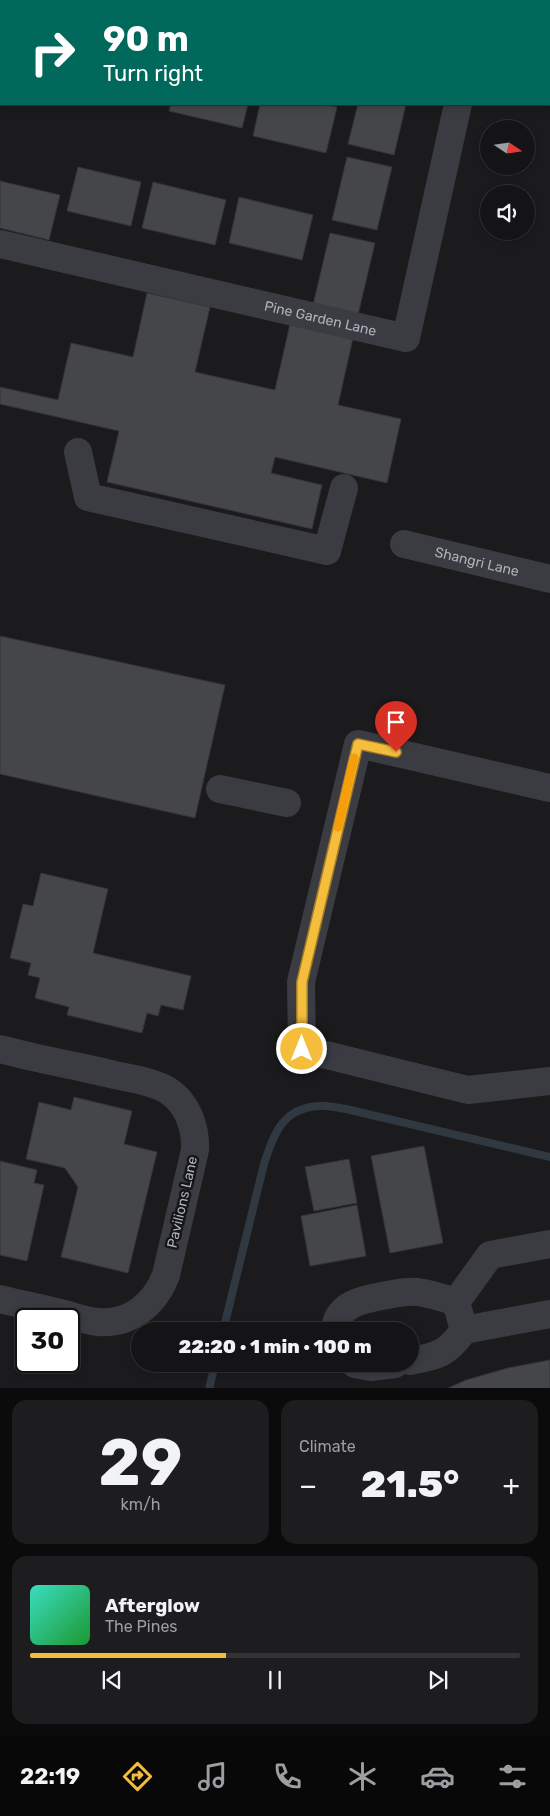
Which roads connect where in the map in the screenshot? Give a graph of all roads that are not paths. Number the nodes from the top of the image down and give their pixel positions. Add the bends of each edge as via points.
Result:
1 (458, 105) edge
2 (0, 244) edge
3 (78, 452) dead end
4 (344, 488) dead end
5 (404, 544) dead end
6 (550, 579) edge
7 (550, 788) edge
8 (220, 789) dead end
9 (288, 803) dead end
10 (0, 1049) edge
11 (550, 1081) edge
12 (550, 1244) edge
13 (0, 1299) edge
14 (456, 1302) junction
15 (550, 1314) edge
16 (337, 1322) edge
17 (464, 1330) junction
18 (419, 1359) edge

1 - 2 street, Pine Garden Lane via 406,338
3 - 4 street via 88,497 327,551
5 - 6 street, Shangri Lane
7 - 11 street via 358,744 302,982 302,1049 468,1090
8 - 9 street
10 - 13 street, Pavilions Lane via 160,1087 180,1102 191,1121 195,1140 166,1275 150,1304 134,1315 99,1322
12 - 14 street via 490,1255
14 - 16 street via 416,1292 362,1299 350,1304
14 - 17 street
15 - 17 street
17 - 18 street via 456,1342 436,1356

